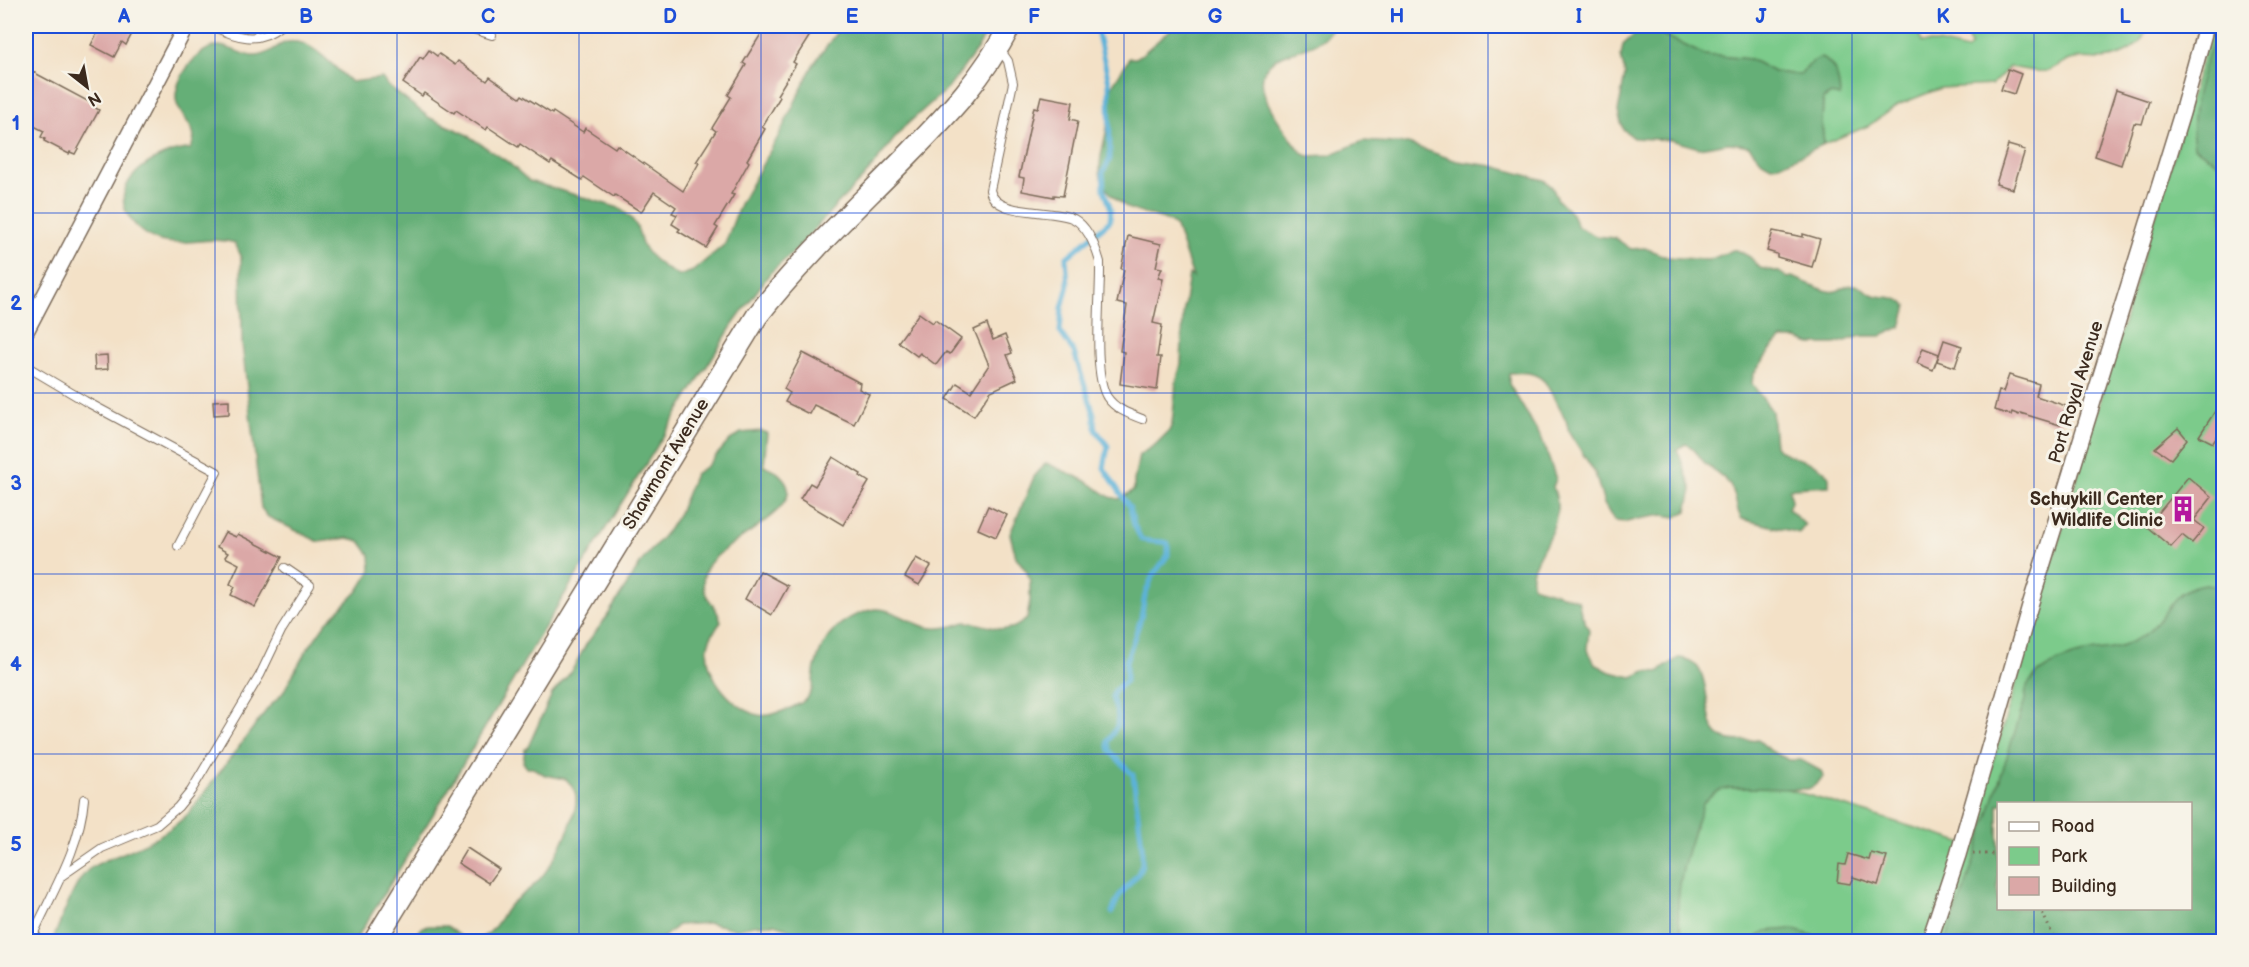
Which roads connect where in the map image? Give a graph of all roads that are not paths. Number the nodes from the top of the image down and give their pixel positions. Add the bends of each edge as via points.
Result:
1 (186, 26) edge
2 (213, 26) edge
3 (280, 26) edge
4 (464, 26) edge
5 (1010, 26) edge
6 (2206, 26) edge
7 (492, 35) dead end
8 (999, 47) junction
9 (26, 331) edge
10 (26, 366) edge
11 (1142, 419) dead end
12 (178, 546) dead end
13 (285, 568) dead end
14 (84, 799) dead end
15 (63, 875) junction
16 (29, 937) edge
17 (374, 942) edge
18 (1929, 942) edge

1 - 9 street
2 - 3 lane via 237,36 255,38
4 - 7 lane
5 - 8 main road, Shawmont Avenue
6 - 18 street, Port Royal Avenue
8 - 11 lane via 1008,61 1013,83 991,196 1001,205 1067,216 1081,224 1097,250 1100,269 1103,389 1114,405
8 - 17 main road, Shawmont Avenue via 960,101 757,316
10 - 12 lane via 217,472
13 - 15 lane via 310,585 190,791 156,825 102,848
14 - 15 lane via 83,814
15 - 16 lane

